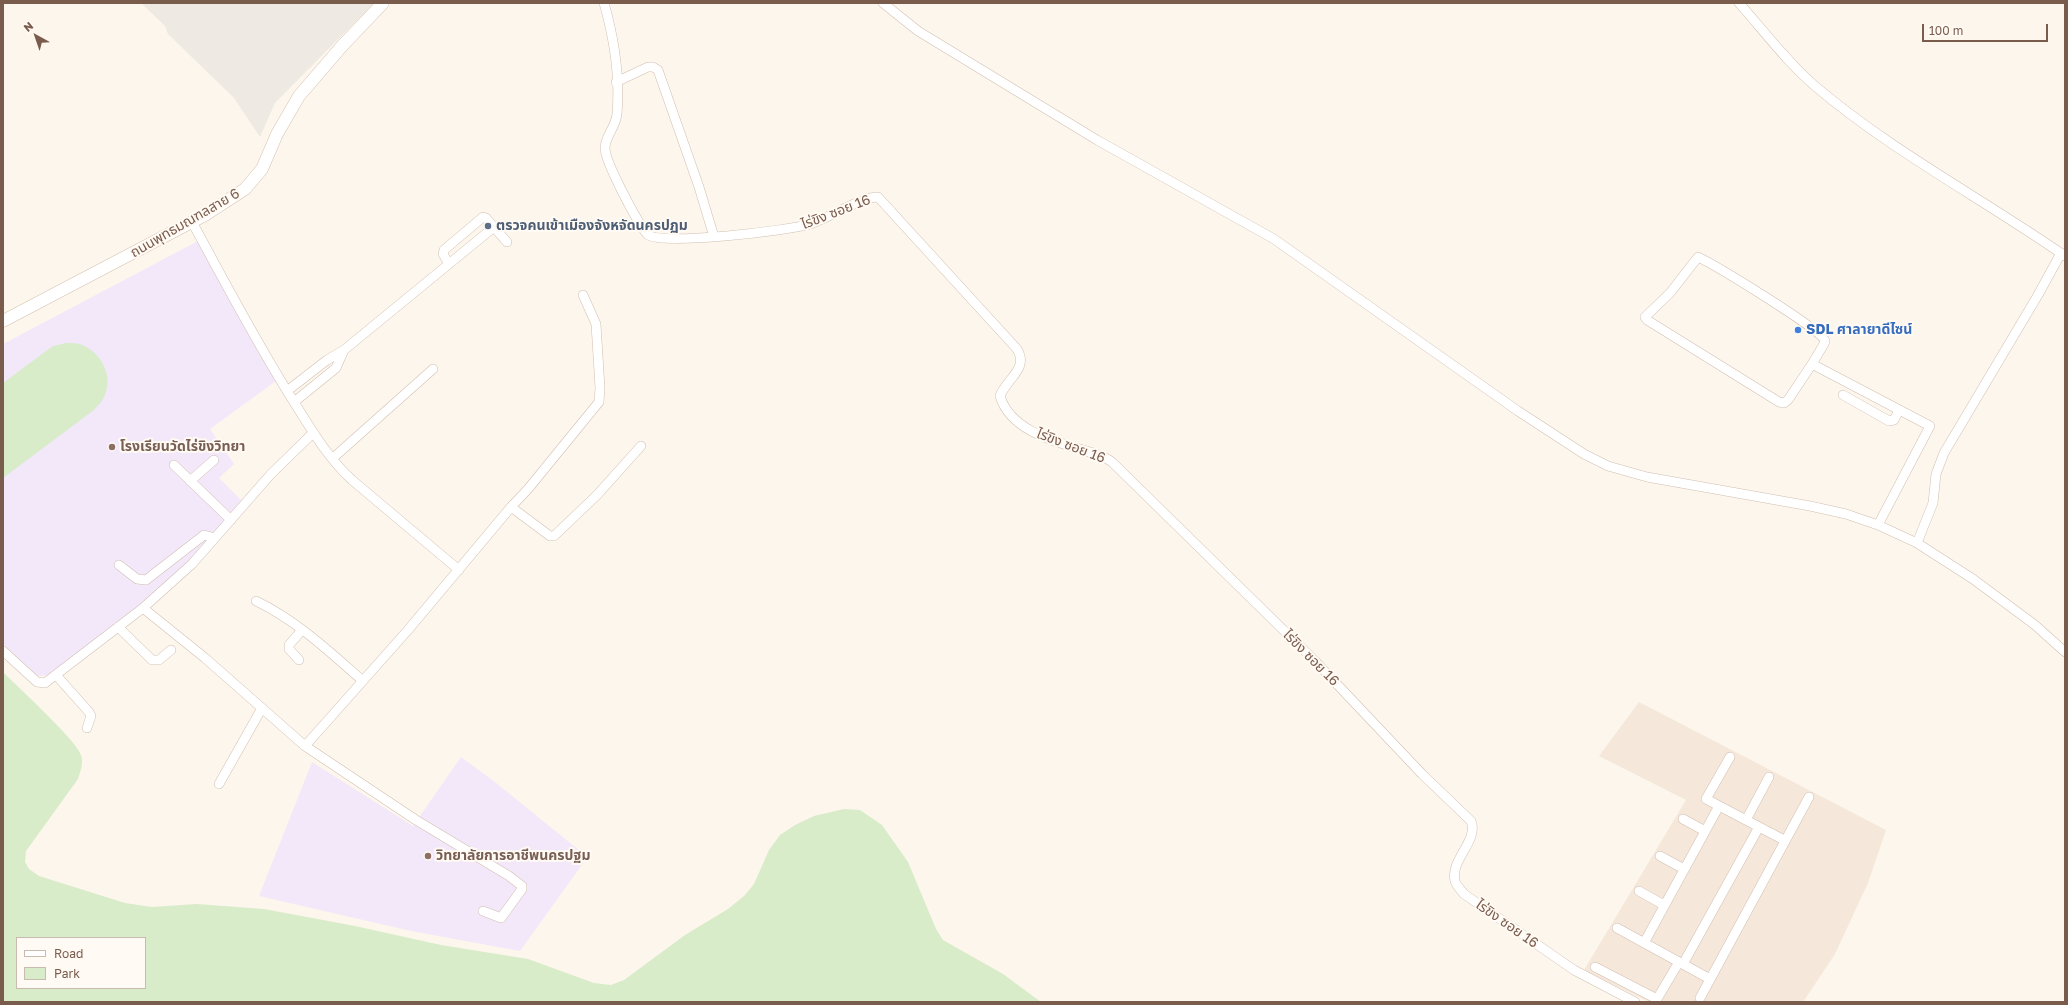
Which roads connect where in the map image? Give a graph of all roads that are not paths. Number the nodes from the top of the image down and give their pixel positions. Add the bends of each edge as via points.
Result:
1 (383, 3) edge
2 (604, 3) edge
3 (883, 3) edge
4 (1739, 3) edge
5 (616, 82) junction
6 (192, 222) junction
7 (494, 227) junction
8 (714, 237) junction
9 (507, 242) dead end
10 (2063, 254) edge
11 (449, 264) junction
12 (583, 295) dead end
13 (4, 319) edge
14 (344, 350) junction
15 (1812, 364) junction
16 (433, 368) dead end
17 (287, 391) junction
18 (1843, 395) dead end
19 (1872, 395) junction
20 (294, 402) junction
21 (1866, 408) junction
22 (1899, 410) junction
23 (313, 433) junction
24 (641, 446) dead end
25 (333, 458) junction
26 (214, 460) dead end
27 (174, 465) dead end
28 (190, 481) junction
29 (511, 508) junction
30 (231, 520) junction
31 (1878, 525) junction
32 (215, 538) junction
33 (1917, 544) junction
34 (119, 565) dead end
35 (459, 570) junction
36 (256, 601) dead end
37 (143, 608) junction
38 (118, 627) junction
39 (302, 630) junction
40 (3, 650) edge
41 (171, 650) dead end
42 (2065, 652) edge
43 (299, 660) dead end
44 (56, 675) junction
45 (363, 681) junction
46 (262, 708) junction
47 (87, 728) dead end
48 (305, 746) junction
49 (1730, 757) dead end
50 (1769, 777) dead end
51 (219, 784) dead end
52 (1809, 797) dead end
53 (1719, 806) junction
54 (1683, 819) dead end
55 (1746, 820) junction
56 (1759, 827) junction
57 (1705, 831) junction
58 (1784, 840) junction
59 (1660, 856) dead end
60 (1684, 869) junction
61 (1639, 892) dead end
62 (1664, 905) junction
63 (483, 911) dead end
64 (1617, 928) dead end
65 (1644, 942) junction
66 (1681, 963) junction
67 (1595, 968) dead end
68 (1710, 979) junction
69 (1698, 1001) edge
70 (1635, 1002) edge

1 - 6 main road, ถนนพุทธมณฑลสาย 6 via 299,96 255,178 234,198
2 - 5 street, ไร่ขิง ซอย 16 via 613,41
3 - 31 street via 918,31 1097,140 1274,239 1518,412 1584,454 1608,466 1647,477 1810,506
4 - 10 street via 1796,67 1832,100 1874,131
5 - 8 street via 648,67 658,70
5 - 8 street, ไร่ขิง ซอย 16 via 617,114 606,141 606,158 646,233 653,238
6 - 13 main road, ถนนพุทธมณฑลสาย 6
6 - 17 street
7 - 9 street
7 - 11 street
7 - 11 street via 483,217 444,250 443,254
8 - 70 street, ไร่ขิง ซอย 16 via 809,224 867,199 878,197 1017,349 1021,356 1021,366 1003,388 1000,396 1013,416 1025,428 1037,434 1057,443 1102,456 1112,462 1315,660 1422,774 1471,821 1473,832 1456,867 1455,881 1464,894 1574,970
10 - 33 street via 1944,452 1936,474 1933,503
11 - 14 street
12 - 29 street via 596,324 599,402
14 - 17 street
14 - 20 street via 336,368
15 - 15 street via 1788,400 1784,403 1779,402 1645,317 1670,293 1698,256 1822,336 1824,344
15 - 19 street
16 - 25 street
17 - 20 street
18 - 21 street
19 - 21 street
19 - 22 street
20 - 23 street
21 - 22 street via 1891,421
22 - 31 street via 1930,426
23 - 25 street
23 - 30 street via 271,474
24 - 29 street via 597,495 554,536 550,536
25 - 35 street via 352,480
26 - 28 street
27 - 28 street
28 - 30 street
29 - 35 street
30 - 32 street
31 - 33 street
32 - 34 street via 204,535 146,580 137,579
32 - 37 street via 192,564
33 - 42 street via 1973,579 2035,625
35 - 45 street
36 - 39 street via 273,609
37 - 38 street
37 - 46 street
38 - 41 street via 152,660 159,660
38 - 44 street
39 - 43 street via 289,645
39 - 45 street
40 - 44 street via 37,682 45,683
44 - 47 street via 89,712
45 - 48 street
46 - 48 street
46 - 51 street
48 - 63 street via 416,820 520,883 522,889 503,917 499,918
49 - 53 street via 1706,799
50 - 55 street
52 - 58 street
53 - 55 street
53 - 57 street
54 - 57 street
55 - 56 street
56 - 58 street
56 - 66 street
57 - 60 street
58 - 68 street
59 - 60 street
60 - 62 street
61 - 62 street
62 - 65 street
64 - 65 street
65 - 66 street
66 - 67 street via 1657,999
66 - 68 street
68 - 69 street

